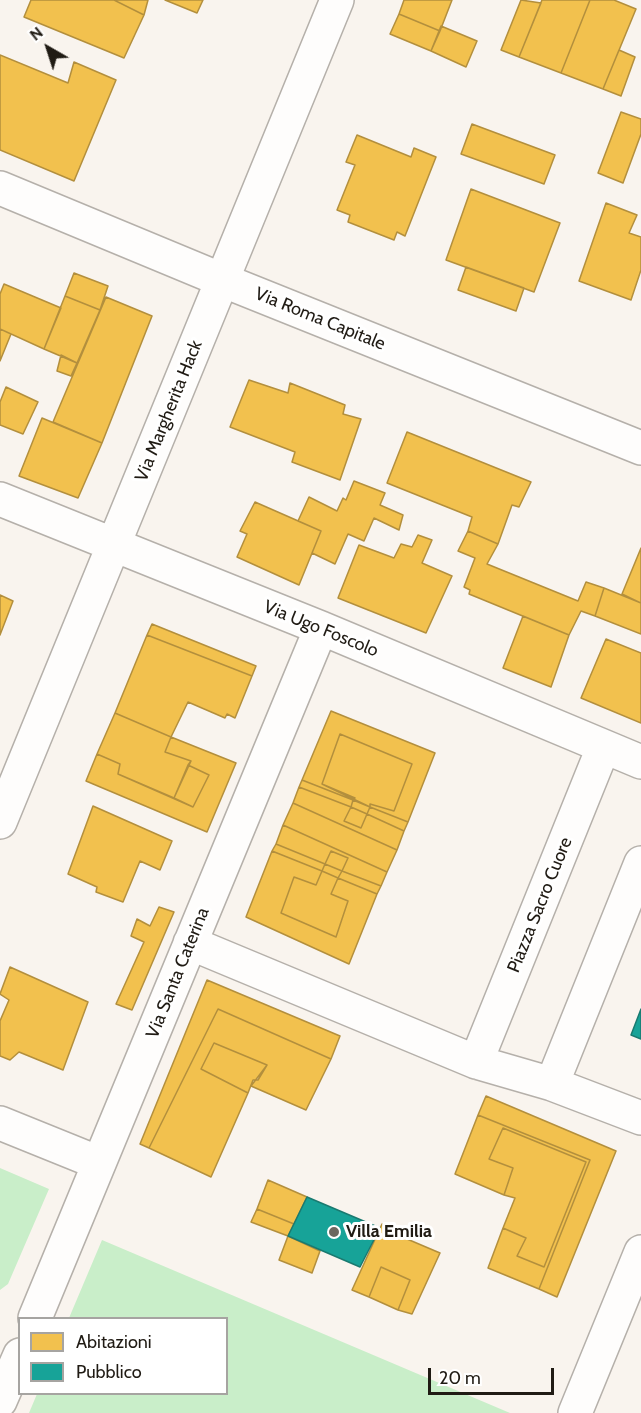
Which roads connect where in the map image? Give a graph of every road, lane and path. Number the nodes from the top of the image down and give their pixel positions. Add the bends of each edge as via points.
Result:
1 (336, 0) edge
2 (0, 188) edge
3 (222, 280) junction
4 (641, 448) edge
5 (0, 499) edge
6 (114, 544) junction
7 (321, 628) junction
8 (603, 748) junction
9 (641, 762) edge
10 (0, 822) edge
11 (641, 863) edge
12 (190, 944) junction
13 (476, 1062) junction
14 (552, 1084) junction
15 (641, 1118) edge
16 (0, 1123) edge
17 (99, 1163) junction
18 (641, 1252) edge
19 (34, 1317) edge
20 (18, 1359) edge
21 (0, 1401) edge
22 (575, 1413) edge

1 - 3 street, Via Margherita Hack
2 - 3 street, Via Roma Capitale
3 - 4 street, Via Roma Capitale
3 - 6 street, Via Margherita Hack
5 - 6 street, Via Ugo Foscolo
6 - 7 street, Via Ugo Foscolo
6 - 10 street, Via Margherita Hack
7 - 8 street, Via Ugo Foscolo
7 - 12 street, Via Santa Caterina
8 - 9 street, Via Ugo Foscolo
8 - 13 street, Piazza Sacro Cuore
11 - 14 street
12 - 13 street
12 - 17 street, Via Santa Caterina
13 - 14 street
14 - 15 street
16 - 17 street
17 - 19 street, Via Santa Caterina
18 - 22 street
20 - 21 street

